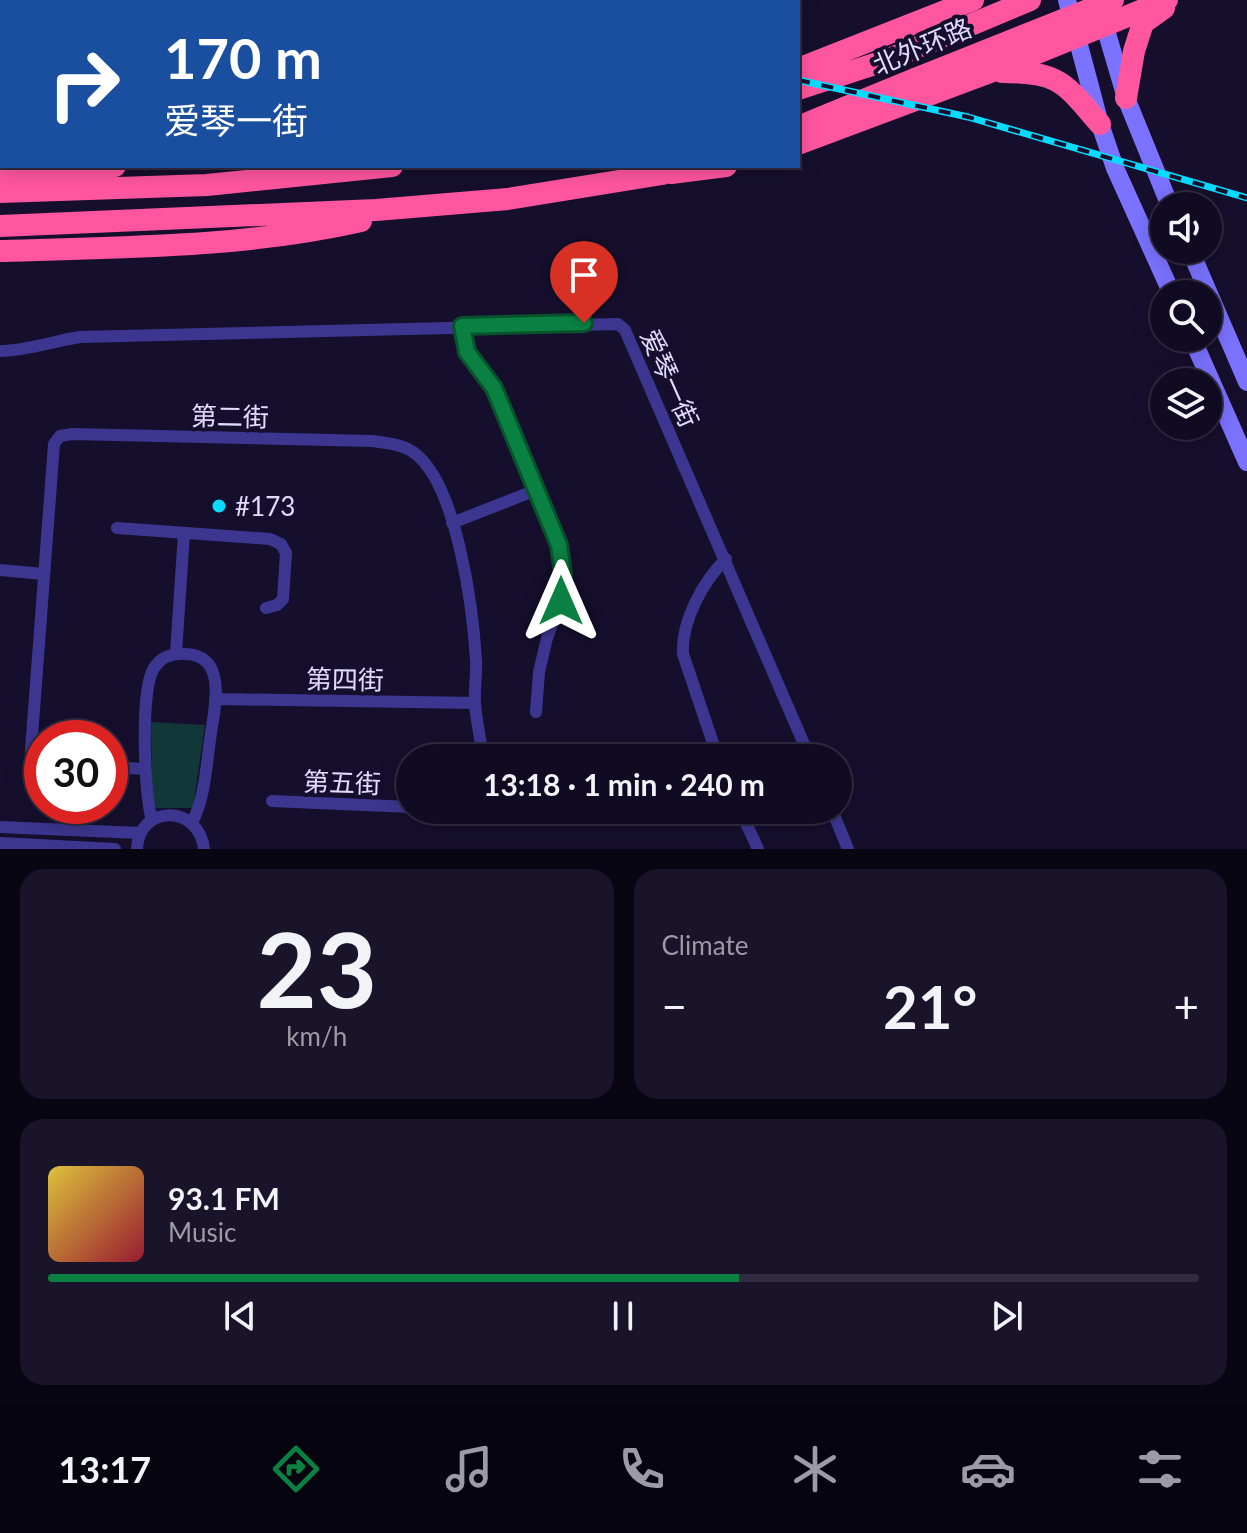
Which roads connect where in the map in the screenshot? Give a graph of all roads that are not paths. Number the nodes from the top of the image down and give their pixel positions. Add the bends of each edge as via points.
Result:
1 (973, 0) edge
2 (1002, 0) edge
3 (1030, 0) edge
4 (1067, 0) edge
5 (1097, 0) edge
6 (1113, 0) edge
7 (1151, 0) edge
8 (1166, 0) edge
9 (1175, 0) edge
10 (1105, 26) junction
11 (1077, 38) junction
12 (800, 68) edge
13 (1000, 69) junction
14 (800, 88) edge
15 (1126, 98) junction
16 (1100, 124) junction
17 (800, 126) edge
18 (800, 143) edge
19 (1149, 156) junction
20 (69, 168) edge
21 (373, 168) edge
22 (679, 168) edge
23 (710, 168) edge
24 (1115, 168) junction
25 (0, 171) edge
26 (662, 174) junction
27 (0, 192) edge
28 (1164, 192) edge
29 (426, 206) junction
30 (0, 226) edge
31 (0, 251) edge
32 (1196, 264) edge
33 (1166, 280) edge
34 (462, 326) junction
35 (0, 351) edge
36 (1198, 352) edge
37 (1247, 382) edge
38 (1247, 462) edge
39 (536, 490) junction
40 (452, 523) junction
41 (117, 528) dead end
42 (184, 533) junction
43 (726, 559) junction
44 (0, 570) edge
45 (44, 574) junction
46 (266, 608) dead end
47 (176, 653) junction
48 (215, 699) junction
49 (475, 703) junction
50 (536, 712) dead end
51 (33, 720) edge
52 (481, 744) edge
53 (713, 744) edge
54 (804, 744) edge
55 (128, 768) edge
56 (145, 769) junction
57 (272, 801) dead end
58 (396, 806) edge
59 (152, 820) junction
60 (192, 823) junction
61 (746, 824) edge
62 (838, 824) edge
63 (0, 827) edge
64 (140, 833) junction
65 (0, 843) edge
66 (115, 849) edge
67 (137, 849) edge
68 (204, 849) edge
69 (758, 849) edge
70 (848, 849) edge

1 - 12 highway
2 - 13 highway via 1018,40
3 - 14 highway, 北外环路, bridge via 887,60
4 - 11 street
5 - 10 street
6 - 17 highway, 北外环路, bridge
7 - 8 highway
8 - 10 highway
9 - 15 highway via 1143,23
10 - 11 highway
10 - 15 street
11 - 13 highway
11 - 16 street
13 - 16 highway via 1063,82
13 - 18 highway
15 - 19 street
16 - 24 street
19 - 24 street
19 - 28 street
20 - 25 highway
21 - 27 highway via 207,185
22 - 26 highway
23 - 26 highway
24 - 33 street
26 - 29 highway via 508,199
29 - 30 highway
29 - 31 highway via 316,231 220,243
32 - 37 street
34 - 35 street, 爱琴一街 via 80,337
34 - 39 street via 467,352 494,388
34 - 43 street, 爱琴一街 via 608,322 625,330
36 - 38 street
39 - 40 street
39 - 50 street via 559,545 563,574 561,601 539,672
40 - 45 street, 第二街 via 430,470 414,453 396,445 72,434 60,436 54,444
40 - 49 street, 第二街 via 467,577
41 - 42 street
42 - 46 street via 281,544 286,553 283,599
42 - 47 street
43 - 53 street via 708,582 682,640
43 - 54 street, 爱琴一街
44 - 45 street
45 - 51 street, 第二街
47 - 48 street via 207,659
47 - 56 street via 152,670 147,688
48 - 49 street, 第四街
48 - 60 street via 200,807
49 - 52 street, 第二街
55 - 56 street
56 - 59 street
57 - 58 street, 第五街
59 - 60 street via 168,815
59 - 64 street
60 - 68 street
61 - 69 street
62 - 70 street
63 - 64 street
64 - 67 street
65 - 66 street

